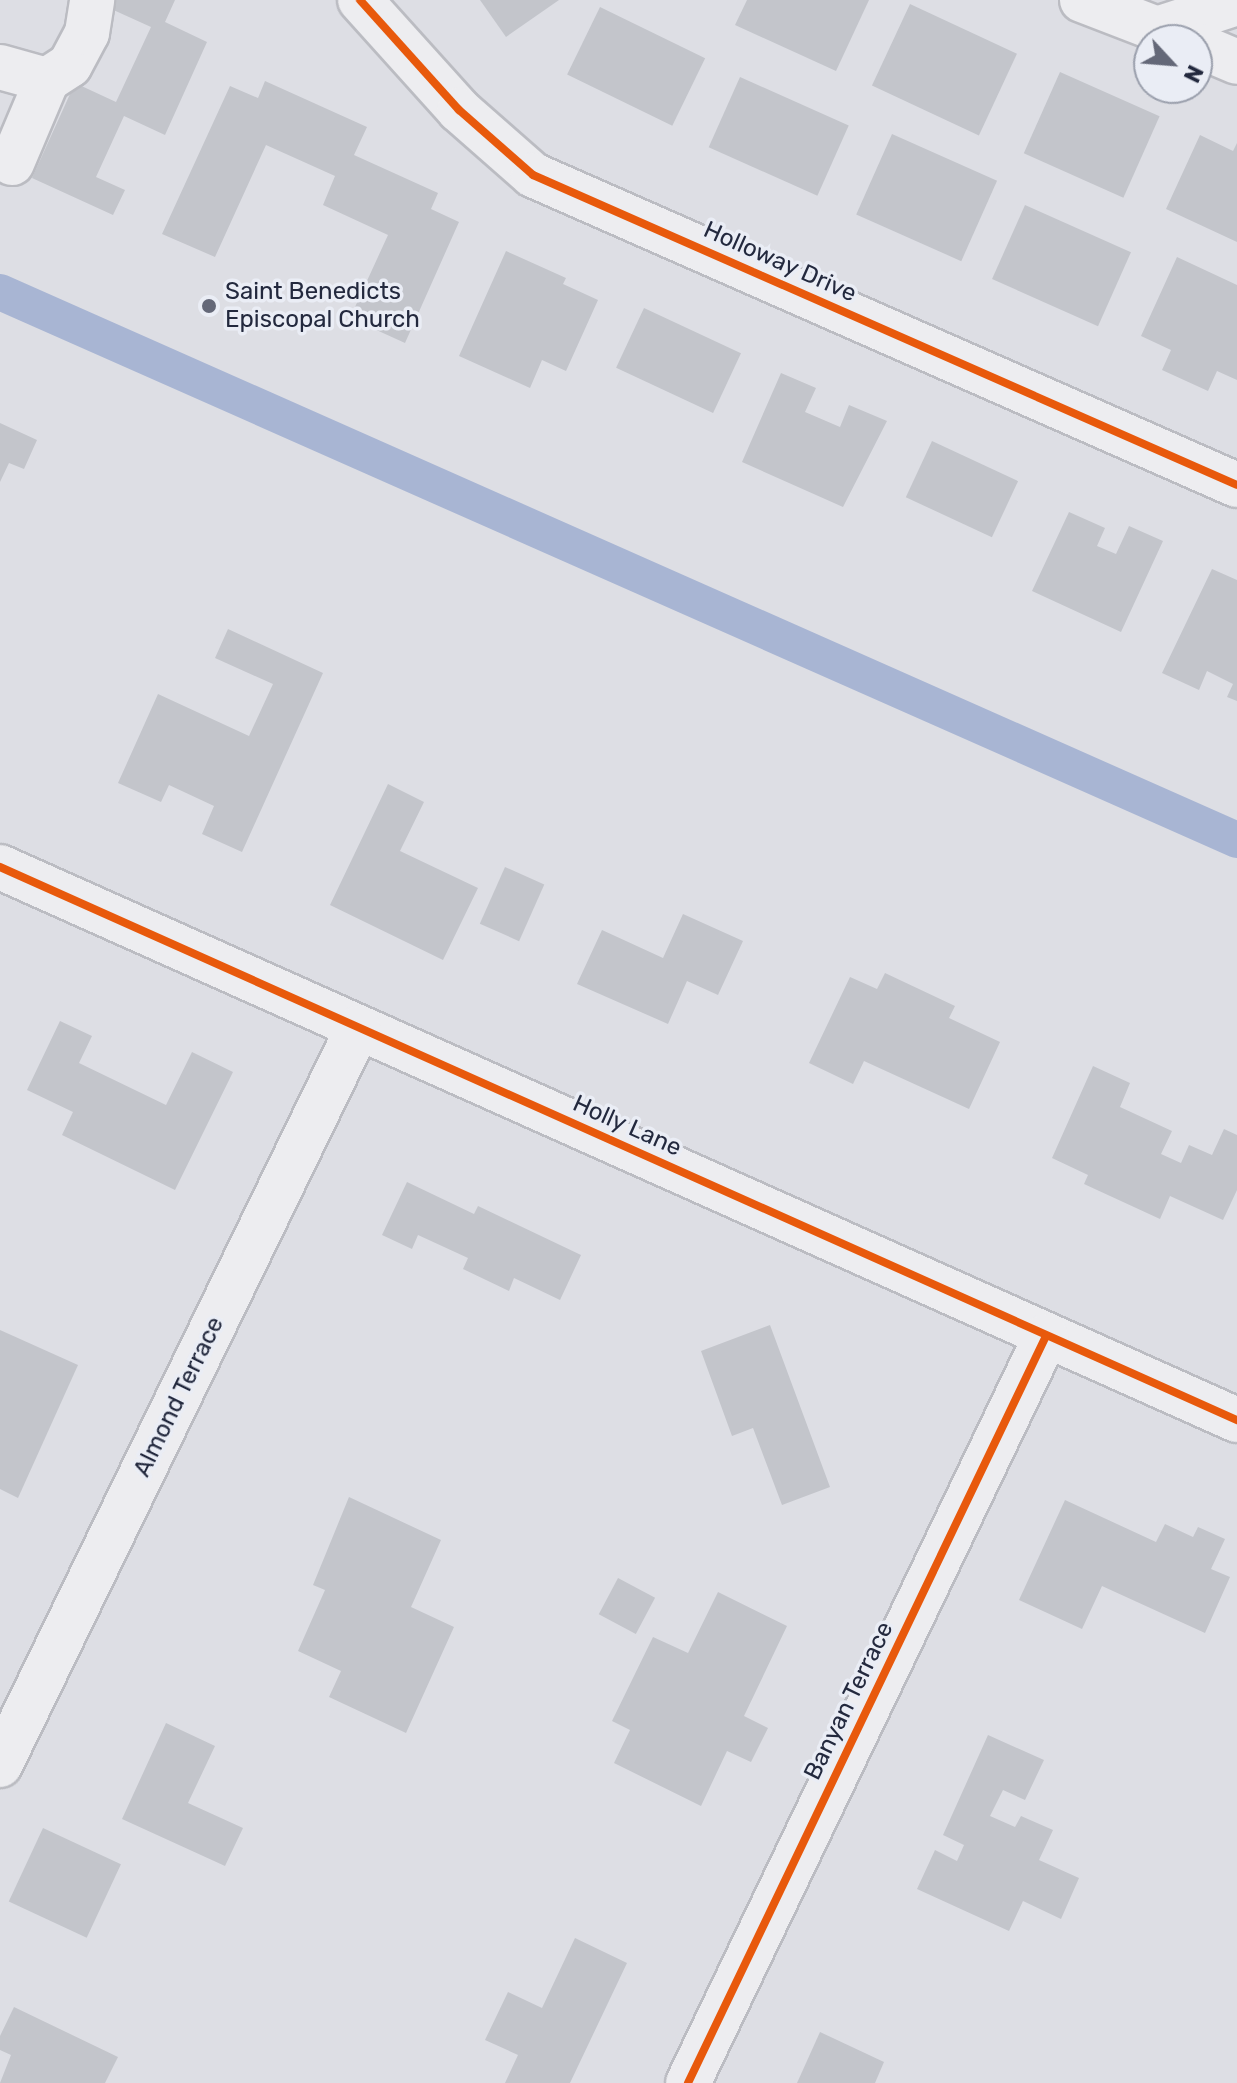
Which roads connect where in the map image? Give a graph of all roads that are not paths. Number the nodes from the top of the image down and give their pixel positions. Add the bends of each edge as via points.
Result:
1 (92, 0) edge
2 (360, 0) edge
3 (1082, 0) edge
4 (1237, 3) edge
5 (1145, 24) edge
6 (1192, 24) edge
7 (1213, 52) edge
8 (1237, 62) edge
9 (0, 67) edge
10 (47, 80) junction
11 (12, 163) dead end
12 (1237, 485) edge
13 (0, 867) edge
14 (358, 1028) junction
15 (1046, 1336) junction
16 (1237, 1420) edge
17 (0, 1765) edge
18 (688, 2083) edge

1 - 10 street via 87,33 70,65
2 - 12 street, Holloway Drive via 459,110 533,175
3 - 5 street
4 - 6 street
7 - 8 street
9 - 10 street
10 - 11 street
13 - 14 street, Holly Lane
14 - 15 street, Holly Lane
14 - 17 street, Almond Terrace
15 - 16 street, Holly Lane
15 - 18 street, Banyan Terrace

